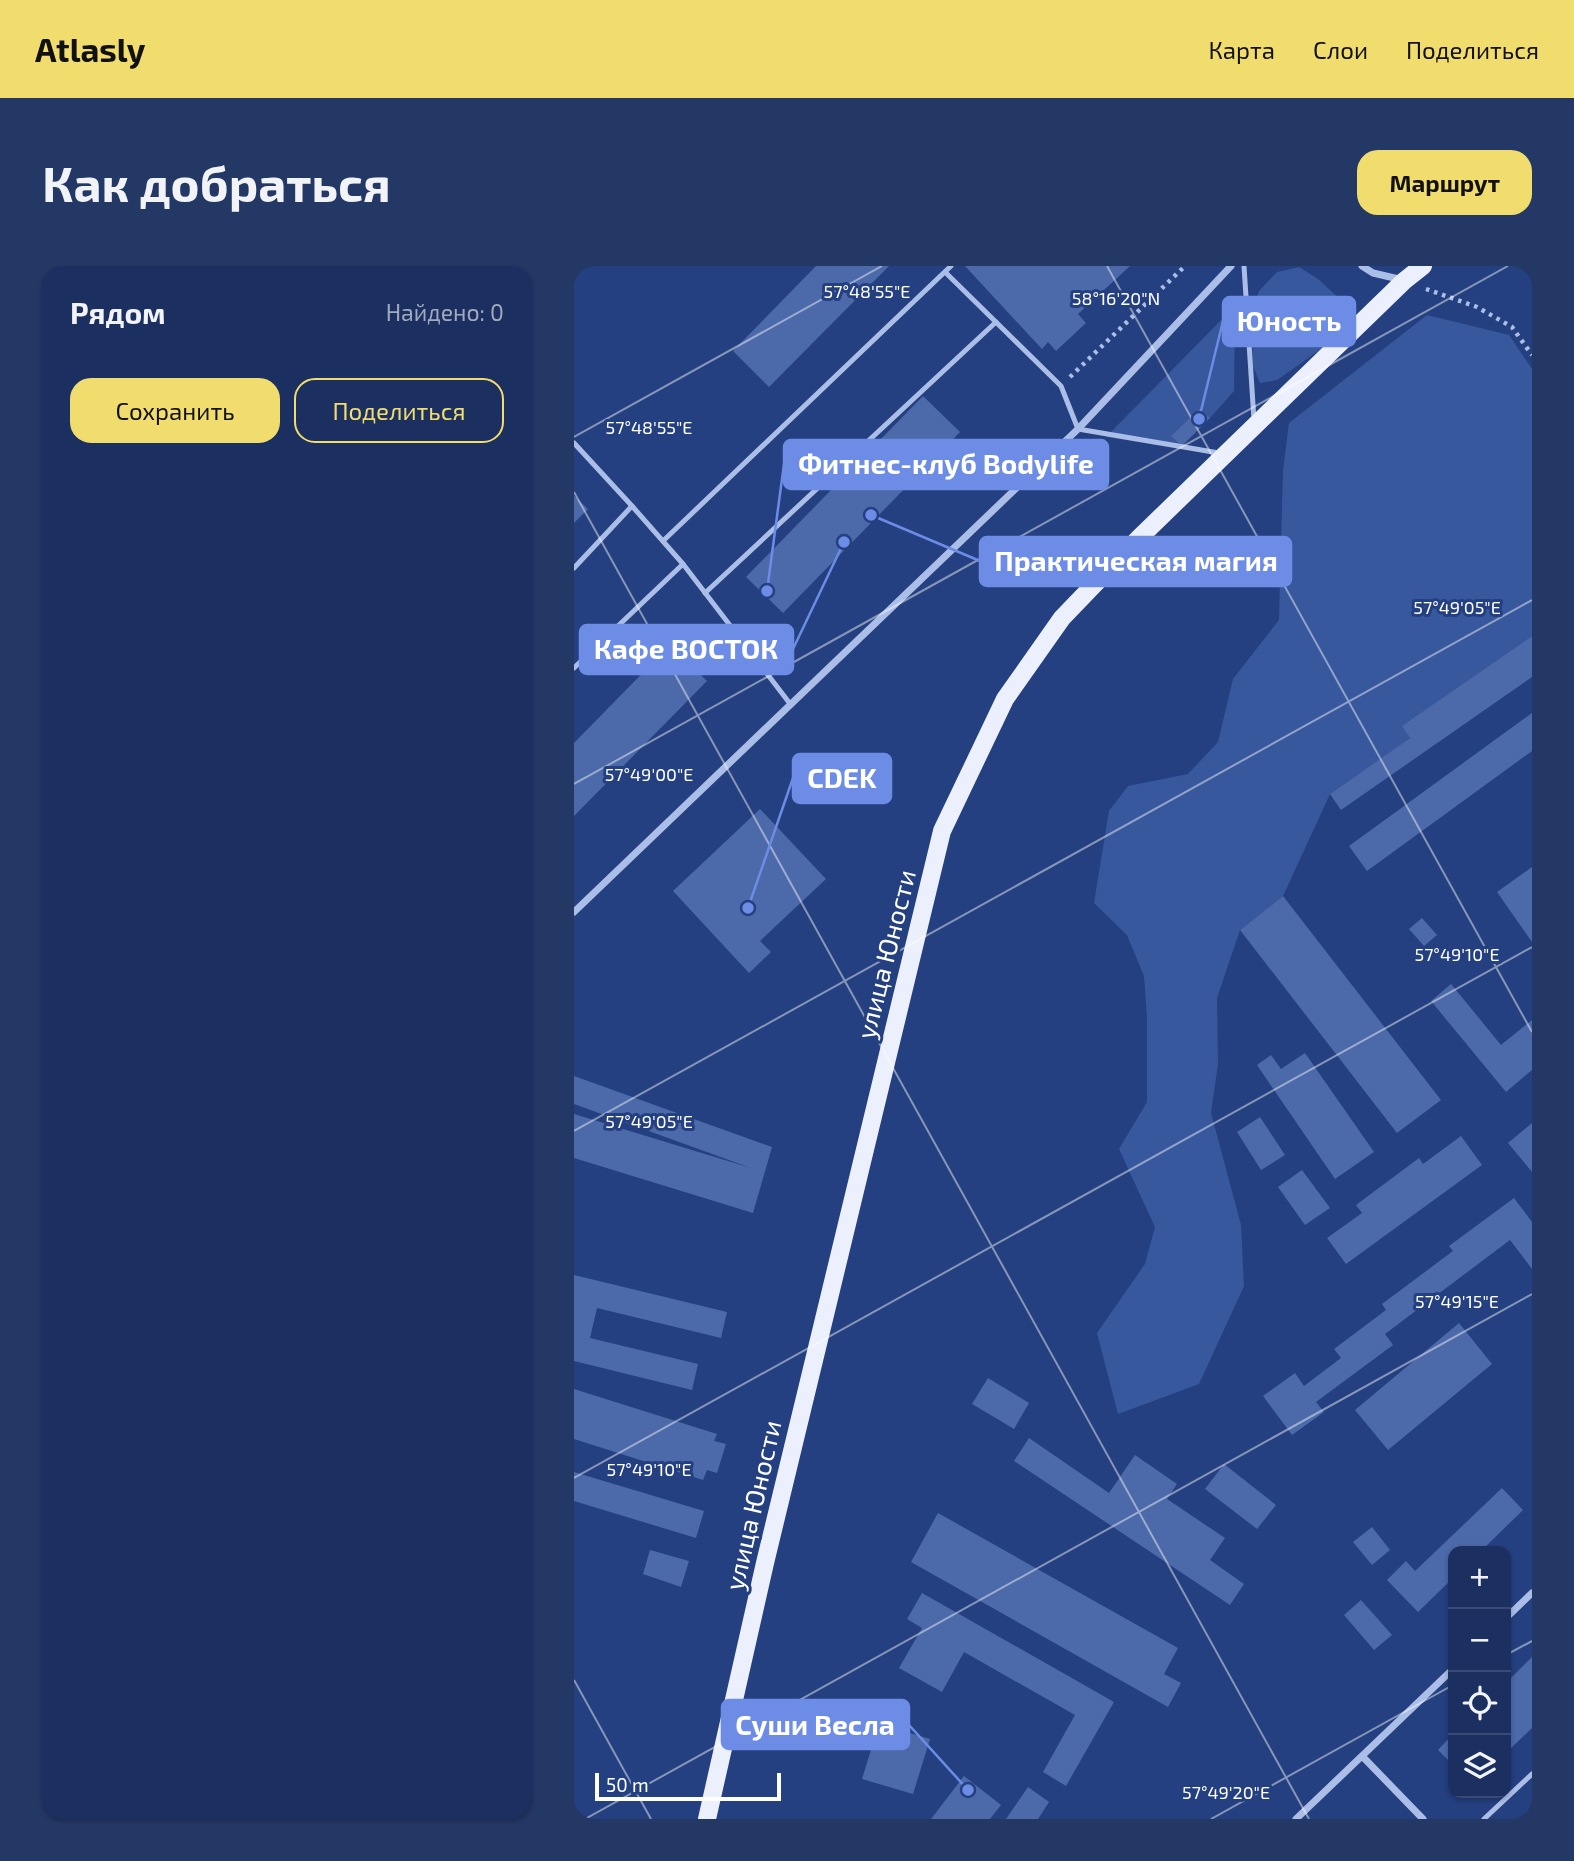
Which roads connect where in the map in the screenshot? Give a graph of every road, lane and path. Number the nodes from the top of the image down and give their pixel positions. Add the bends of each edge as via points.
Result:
1 (951, 266) edge
2 (1185, 266) edge
3 (1231, 266) edge
4 (1244, 266) edge
5 (1362, 266) edge
6 (1423, 266) edge
7 (945, 272) junction
8 (1404, 281) junction
9 (996, 322) junction
10 (1532, 355) edge
11 (1061, 386) junction
12 (1254, 426) junction
13 (1078, 429) junction
14 (574, 443) edge
15 (1226, 454) junction
16 (632, 506) junction
17 (663, 541) junction
18 (683, 564) junction
19 (574, 568) edge
20 (705, 593) junction
21 (574, 668) edge
22 (791, 705) junction
23 (574, 912) edge
24 (1532, 1593) edge
25 (1511, 1613) edge
26 (1450, 1672) edge
27 (1363, 1757) junction
28 (1532, 1774) edge
29 (707, 1819) edge
30 (1296, 1819) edge
31 (1423, 1819) edge
32 (1484, 1819) edge

1 - 7 lane
2 - 11 path
3 - 13 street
4 - 12 lane
5 - 8 street
6 - 8 main road, улица Юности
7 - 9 lane
7 - 17 lane
8 - 10 path via 1477,307 1512,327
8 - 12 main road, улица Юности
9 - 11 lane
9 - 20 lane
11 - 13 lane
12 - 15 main road, улица Юности
13 - 15 lane
13 - 22 street
14 - 16 lane
15 - 29 main road, улица Юности via 1062,618 1005,699 942,831
16 - 17 lane
16 - 19 lane
17 - 18 lane
18 - 20 lane
18 - 21 lane
20 - 22 lane
22 - 23 street
24 - 25 street
26 - 27 street
27 - 30 street
27 - 31 street
28 - 32 lane

